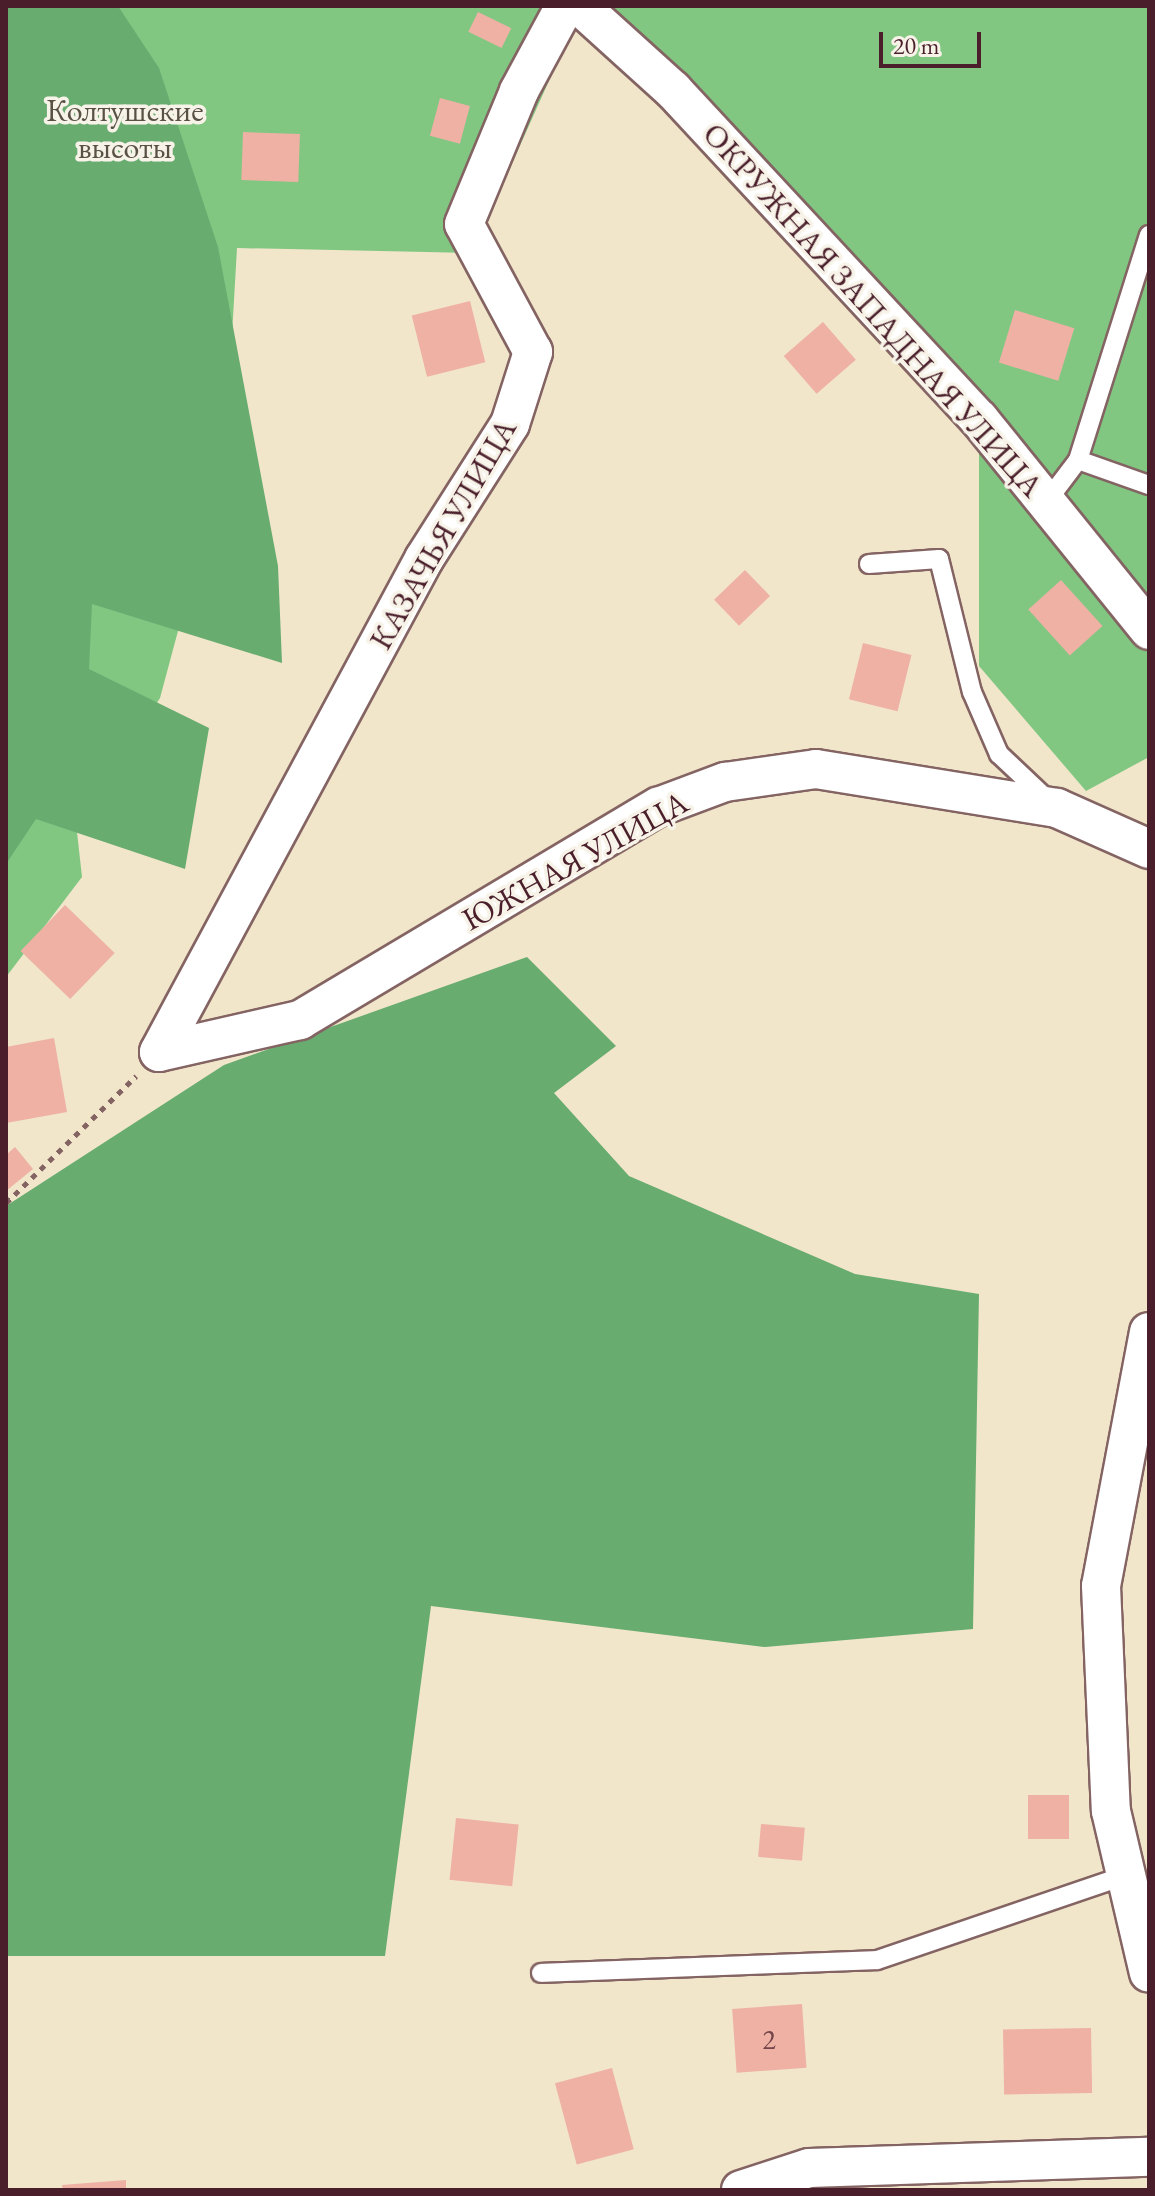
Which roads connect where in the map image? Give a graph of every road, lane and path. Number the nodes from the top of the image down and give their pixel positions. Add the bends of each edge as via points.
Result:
1 (565, 6) edge
2 (580, 6) edge
3 (1149, 235) edge
4 (1078, 460) junction
5 (1149, 485) edge
6 (1047, 501) junction
7 (869, 564) dead end
8 (1149, 630) edge
9 (1057, 808) junction
10 (1149, 849) edge
11 (159, 1052) junction
12 (6, 1203) edge
13 (1149, 1332) edge
14 (1127, 1875) junction
15 (541, 1973) dead end
16 (1149, 1973) edge
17 (1149, 2157) edge
18 (881, 2177) edge
19 (741, 2190) edge

1 - 11 street, КАЗАЧЬЯ УЛИЦА via 464,224 533,352 510,424 424,559
2 - 6 street, ОКРУЖНАЯ ЗАПАДНАЯ УЛИЦА via 673,90
3 - 4 lane
4 - 5 lane
4 - 6 lane
6 - 8 street, ОКРУЖНАЯ ЗАПАДНАЯ УЛИЦА
7 - 9 lane via 939,559 972,692 999,754
9 - 10 street, ЮЖНАЯ УЛИЦА
9 - 11 street, ЮЖНАЯ УЛИЦА via 816,769 725,782 658,807 300,1020
11 - 12 path
13 - 14 street via 1101,1586 1111,1811
14 - 15 lane via 877,1960
14 - 16 street
17 - 18 street
18 - 19 street via 809,2168

